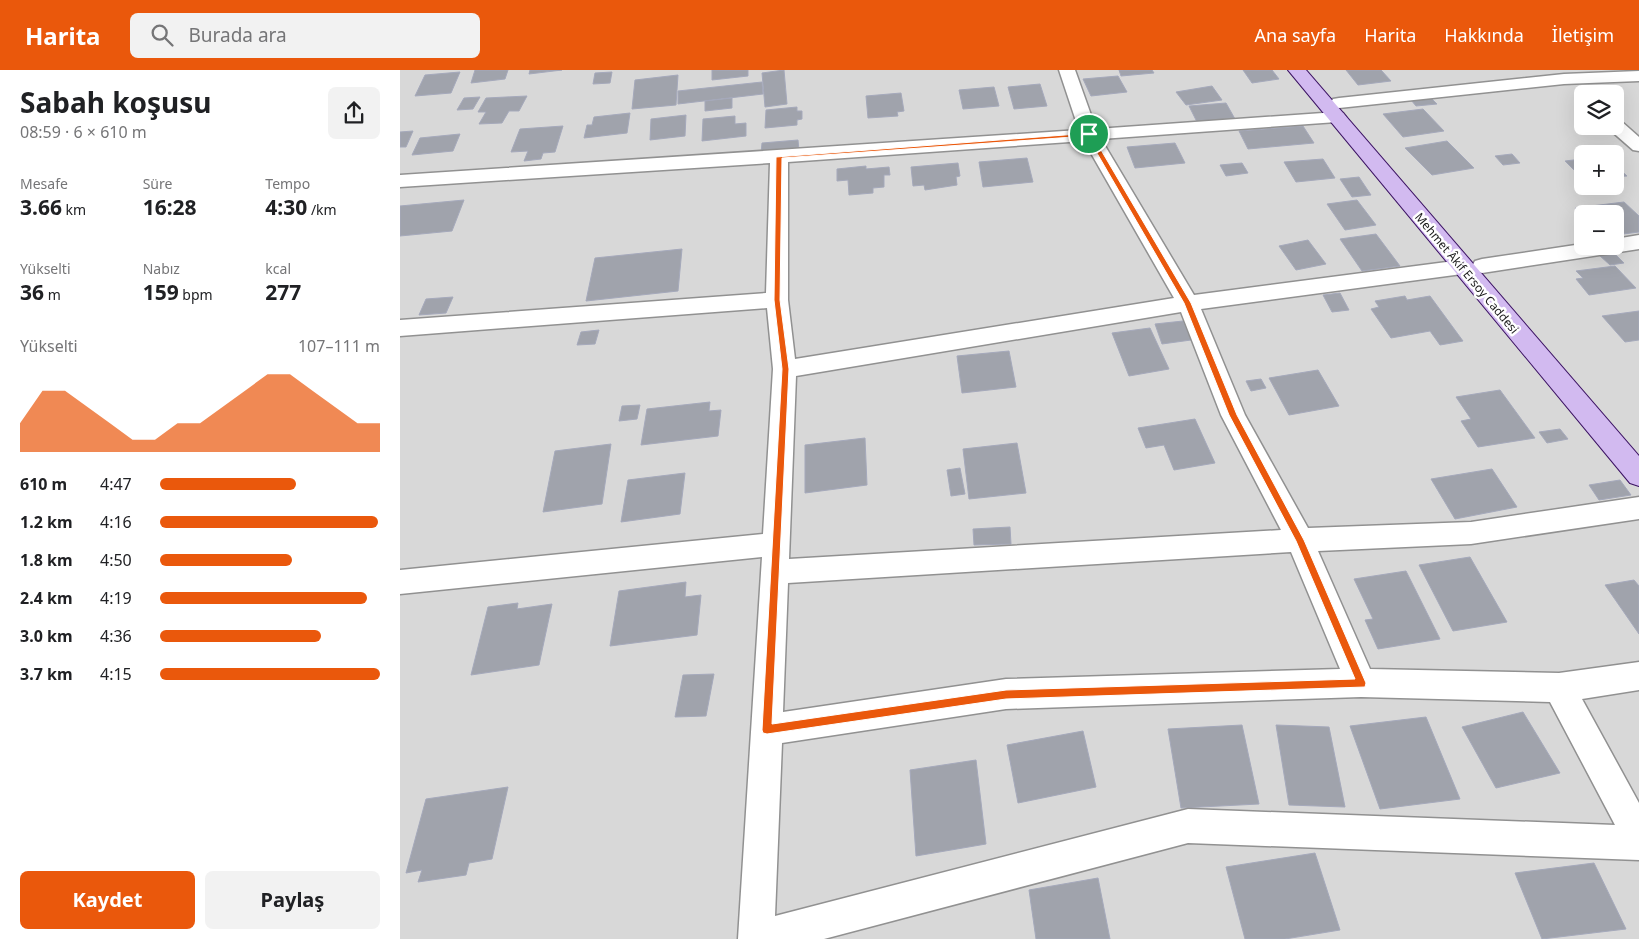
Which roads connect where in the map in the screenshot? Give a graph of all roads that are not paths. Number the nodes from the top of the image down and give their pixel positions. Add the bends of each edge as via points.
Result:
1 (1068, 70) edge
2 (1296, 70) edge
3 (1307, 70) edge
4 (1559, 74) edge
5 (1639, 76) edge
6 (1574, 88) edge
7 (1338, 110) junction
8 (1624, 133) edge
9 (1089, 134) junction
10 (1639, 146) edge
11 (779, 157) junction
12 (400, 181) edge
13 (1639, 242) edge
14 (1624, 244) edge
15 (1574, 251) edge
16 (1472, 266) junction
17 (777, 300) junction
18 (1188, 303) junction
19 (400, 328) edge
20 (785, 369) junction
21 (1639, 446) edge
22 (1639, 475) edge
23 (1639, 508) edge
24 (1300, 540) junction
25 (776, 544) junction
26 (775, 572) junction
27 (400, 582) edge
28 (1639, 676) edge
29 (1361, 683) junction
30 (1559, 688) junction
31 (767, 730) junction
32 (1639, 837) edge
33 (1639, 843) edge
34 (756, 939) edge

1 - 9 street
2 - 7 main road, Mehmet Âkif Ersoy Caddesi
3 - 7 main road, Mehmet Âkif Ersoy Caddesi
4 - 5 street
4 - 6 street
4 - 7 street
7 - 9 street
7 - 16 main road, Mehmet Âkif Ersoy Caddesi
8 - 10 street
9 - 11 street
9 - 18 street
11 - 12 street
11 - 17 street
13 - 14 street
15 - 16 street
16 - 18 street
16 - 21 main road, Mehmet Âkif Ersoy Caddesi
16 - 22 main road, Mehmet Âkif Ersoy Caddesi
17 - 19 street
17 - 20 street
18 - 20 street
18 - 24 street via 1233,415
20 - 25 street
23 - 24 street via 1471,534
24 - 26 street
24 - 29 street
25 - 26 street
25 - 27 street
26 - 31 street
28 - 30 street
29 - 30 street
29 - 31 street via 1006,694
30 - 32 street
31 - 34 street
33 - 34 street via 1188,826

